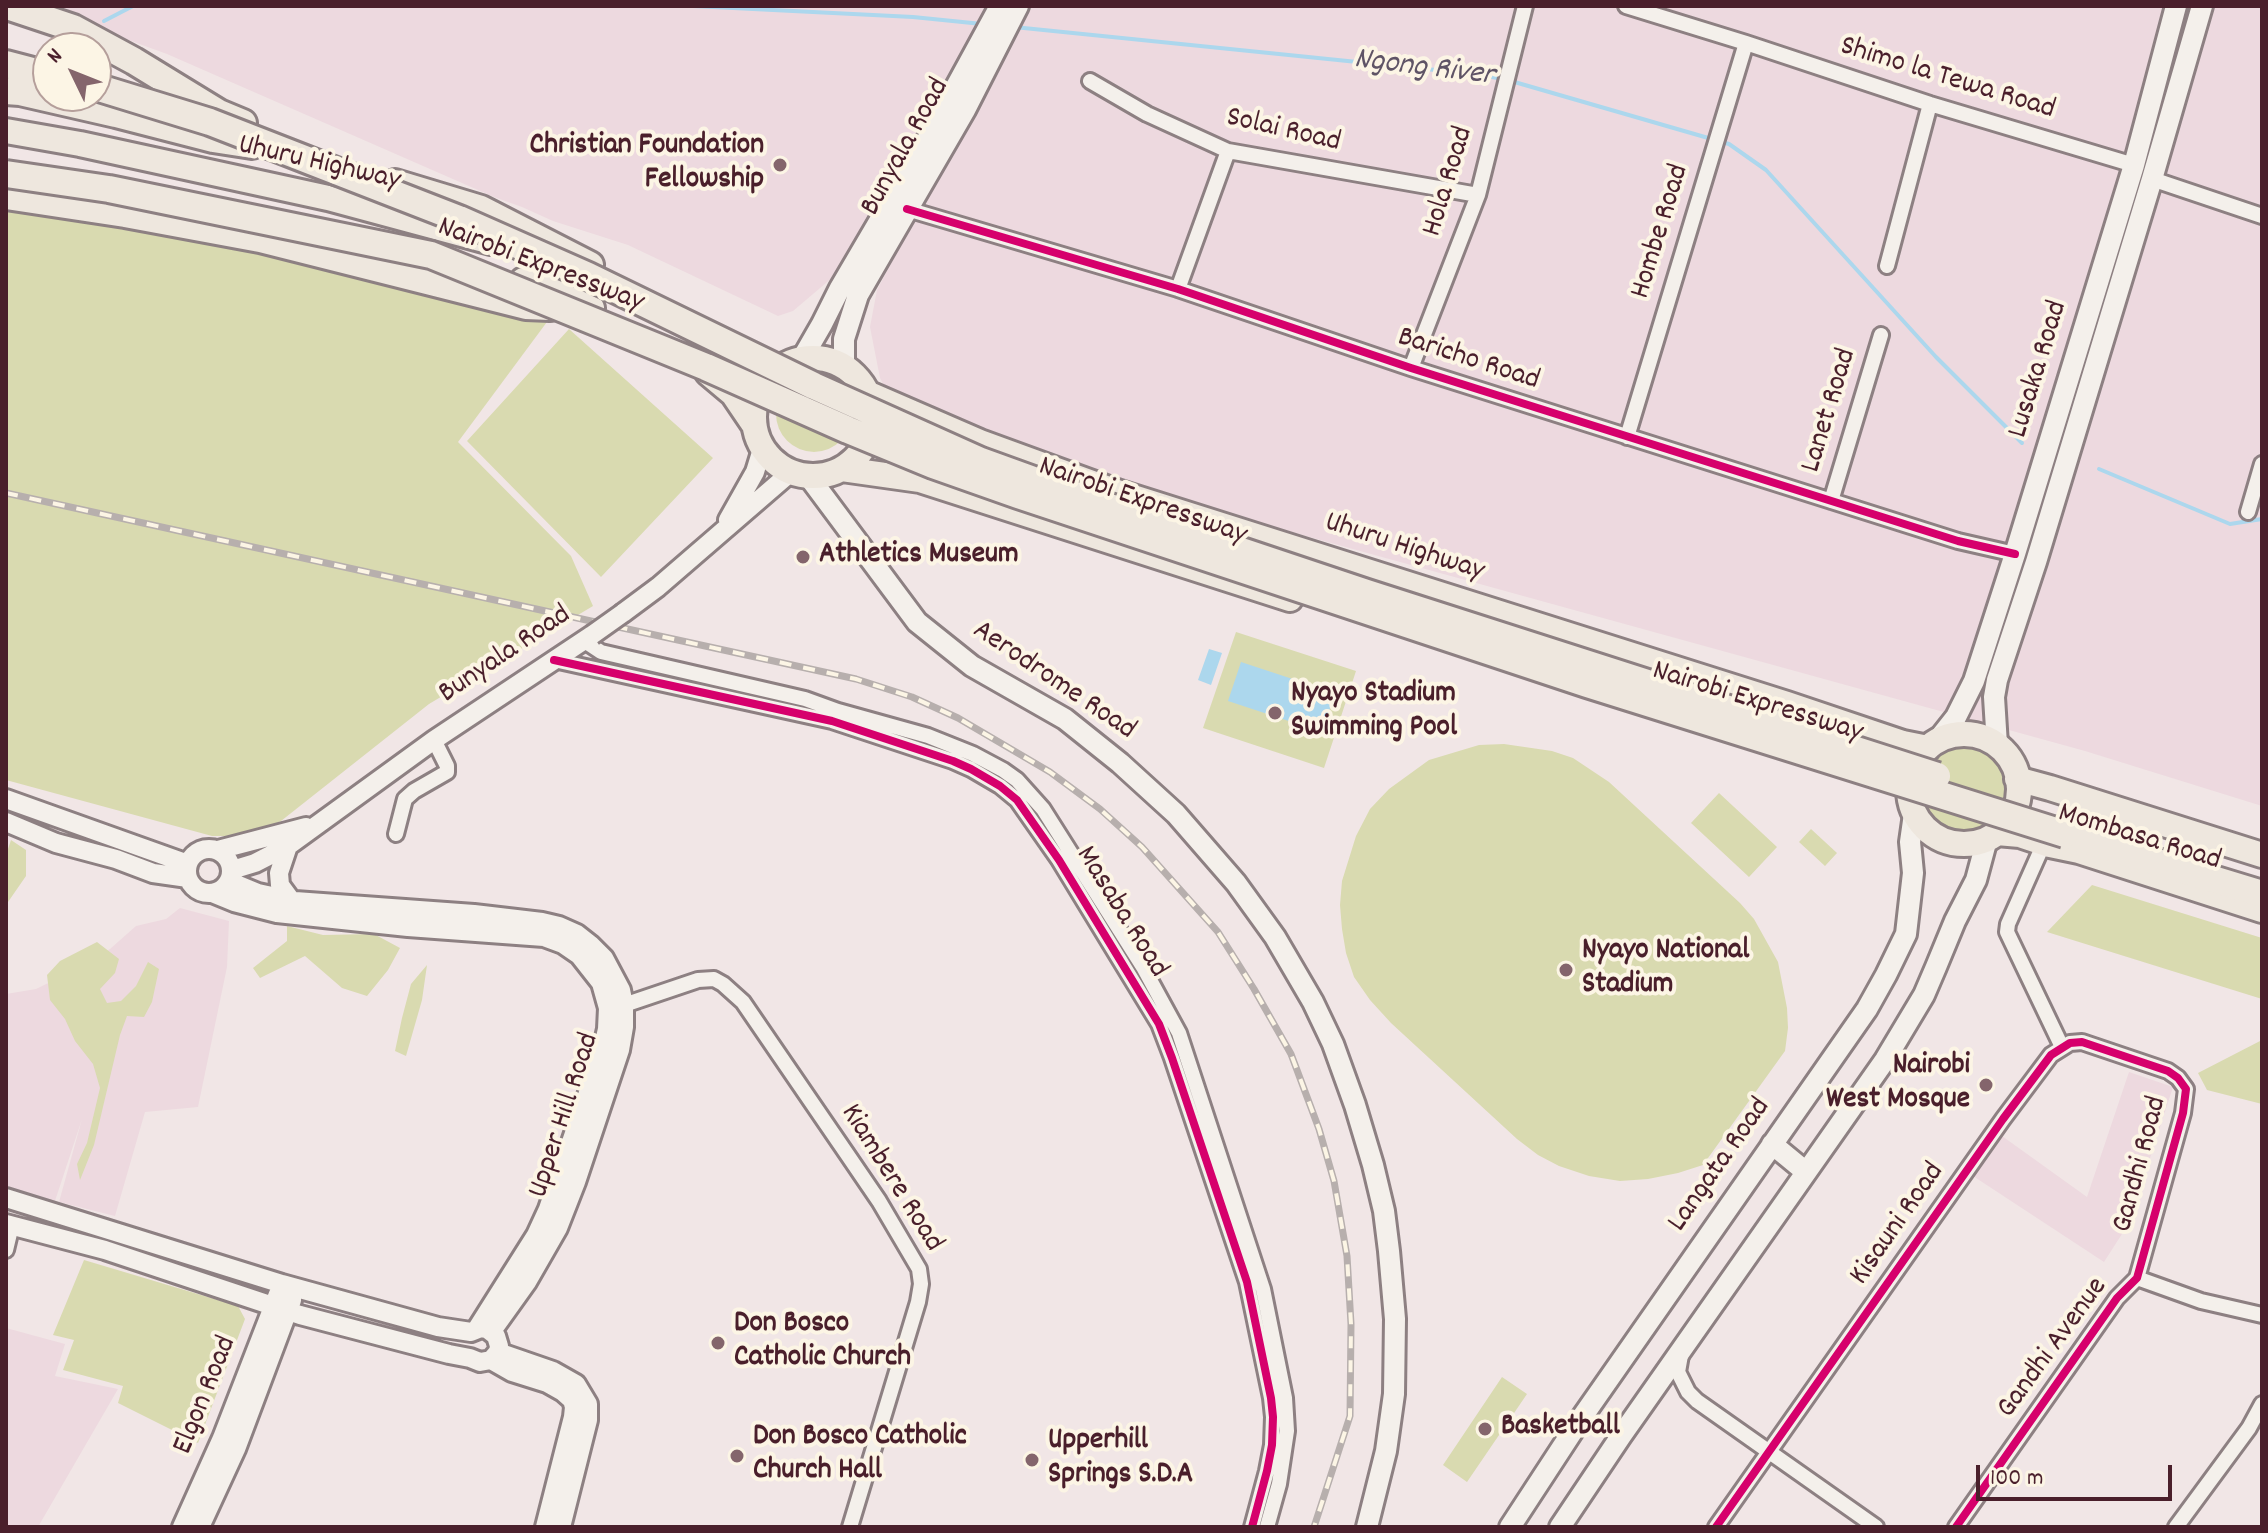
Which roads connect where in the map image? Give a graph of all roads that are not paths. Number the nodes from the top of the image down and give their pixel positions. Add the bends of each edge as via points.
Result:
1 (7, 6) edge
2 (1000, 6) edge
3 (1018, 6) edge
4 (1525, 6) edge
5 (1626, 6) edge
6 (2176, 6) edge
7 (2202, 6) edge
8 (1746, 43) junction
9 (6, 64) edge
10 (32, 71) edge
11 (1090, 81) dead end
12 (13, 92) edge
13 (112, 92) edge
14 (1930, 104) junction
15 (6, 131) edge
16 (1228, 151) junction
17 (289, 152) junction
18 (6, 164) edge
19 (2134, 165) junction
20 (6, 174) edge
21 (2152, 179) junction
22 (1478, 195) junction
23 (6, 196) edge
24 (907, 209) junction
25 (2262, 216) edge
26 (1887, 266) dead end
27 (1178, 289) junction
28 (640, 291) junction
29 (592, 308) junction
30 (1881, 335) dead end
31 (794, 360) junction
32 (844, 366) junction
33 (1411, 368) junction
34 (867, 393) junction
35 (754, 425) junction
36 (1627, 437) junction
37 (762, 449) junction
38 (2262, 464) edge
39 (842, 469) junction
40 (800, 475) junction
41 (1831, 501) junction
42 (2248, 512) dead end
43 (723, 529) junction
44 (2015, 554) junction
45 (588, 637) junction
46 (554, 660) junction
47 (434, 740) junction
48 (1932, 744) junction
49 (1997, 745) junction
50 (2017, 779) junction
51 (6, 799) edge
52 (1911, 806) junction
53 (6, 822) edge
54 (317, 825) junction
55 (396, 834) dead end
56 (1992, 836) junction
57 (2044, 843) junction
58 (288, 846) junction
59 (218, 850) junction
60 (2262, 855) edge
61 (188, 871) junction
62 (230, 875) junction
63 (2262, 877) edge
64 (212, 893) junction
65 (2262, 894) edge
66 (291, 900) junction
67 (2262, 910) edge
68 (1141, 978) junction
69 (624, 1005) junction
70 (2062, 1047) junction
71 (1772, 1144) junction
72 (1806, 1172) junction
73 (6, 1198) edge
74 (9, 1224) edge
75 (6, 1250) edge
76 (2137, 1278) junction
77 (289, 1286) junction
78 (280, 1308) junction
79 (2262, 1315) edge
80 (480, 1331) junction
81 (1686, 1343) junction
82 (494, 1356) junction
83 (470, 1358) junction
84 (2262, 1404) edge
85 (1767, 1453) junction
86 (1268, 1496) junction
87 (182, 1527) edge
88 (200, 1527) edge
89 (545, 1527) edge
90 (561, 1527) edge
91 (850, 1527) edge
92 (1252, 1527) edge
93 (1267, 1527) edge
94 (1367, 1527) edge
95 (1510, 1527) edge
96 (1560, 1527) edge
97 (1716, 1527) edge
98 (1876, 1527) edge
99 (1956, 1527) edge
100 (2176, 1527) edge

1 - 28 highway via 73,28 219,113 374,177 481,209
2 - 31 main road, Bunyala Road
3 - 24 main road, Bunyala Road
4 - 22 street, Hola Road
5 - 8 street, Shimo la Tewa Road
6 - 19 main road, Lusaka Road
7 - 21 main road, Lusaka Road
8 - 14 street, Shimo la Tewa Road
8 - 36 street, Hombe Road
9 - 10 highway
11 - 16 street, Solai Road
12 - 17 highway, bridge
13 - 17 highway, Nairobi Expressway, bridge
14 - 19 street, Shimo la Tewa Road
14 - 26 street
15 - 28 highway, Uhuru Highway via 328,198 528,253
16 - 22 street, Solai Road
16 - 27 street
17 - 63 highway, Nairobi Expressway, bridge via 588,276 981,461 1367,593
18 - 29 highway via 486,271
19 - 44 main road, Lusaka Road
20 - 65 highway, Nairobi Expressway, bridge via 109,189 431,255 933,465 1061,510 1587,684
21 - 25 street
21 - 49 main road, Lusaka Road via 1997,680
22 - 33 street, Hola Road
23 - 29 highway via 260,239 526,306
24 - 27 street, Baricho Road
24 - 32 main road, Bunyala Road via 858,295 844,339
27 - 33 street, Baricho Road
28 - 31 highway, Uhuru Highway via 690,319
29 - 35 highway via 720,381
30 - 41 street, Lanet Road
31 - 32 highway via 828,359
31 - 35 highway via 768,378 759,392
32 - 34 highway
33 - 36 street, Baricho Road
34 - 39 highway via 872,428 861,452
34 - 48 highway, Uhuru Highway via 1117,492 1903,743
35 - 37 highway
36 - 41 street, Baricho Road
37 - 40 highway via 774,463
37 - 43 street, Bunyala Road
38 - 42 street
39 - 40 highway
39 - 52 highway via 920,480 1878,783
40 - 43 street, Bunyala Road
40 - 94 main road, Aerodrome Road via 917,622 972,666 1065,719 1176,814 1236,883 1313,1002 1364,1135 1389,1251 1394,1394
41 - 44 street, Baricho Road
43 - 45 street, Bunyala Road, bridge via 658,587
44 - 48 main road, Lusaka Road via 1974,681 1956,717
45 - 46 street, Bunyala Road
45 - 68 street, Masaba Road via 601,652 794,696 928,736 1003,770 1043,809
46 - 47 street, Bunyala Road
46 - 68 street, Masaba Road via 832,721 971,769 1017,800
47 - 54 street, Bunyala Road
47 - 55 street via 447,772 405,799
48 - 49 highway via 1967,734
48 - 52 highway via 1912,769
49 - 50 highway
50 - 56 highway via 2015,810
50 - 60 highway, Mombasa Road
51 - 61 street
52 - 56 highway via 1937,838 1971,844
52 - 71 main road, Langata Road via 1913,873 1906,934 1867,1009
53 - 61 street via 153,873
54 - 58 street, Bunyala Road
54 - 59 street, Bunyala Road
56 - 57 highway, Mombasa Road via 2020,835
56 - 72 main road via 1924,995
57 - 67 highway, Mombasa Road
57 - 70 street via 2007,932
58 - 62 street, Bunyala Road
58 - 66 street via 279,873
59 - 61 street via 197,852
59 - 62 street via 228,858
61 - 64 street via 197,890
62 - 64 street via 225,887
62 - 66 street, Upper Hill Road via 258,893
64 - 80 street, Upper Hill Road via 277,913 544,937 579,955 601,983 607,1029 553,1196
66 - 69 street, Upper Hill Road via 559,926 604,958
68 - 86 street, Masaba Road via 1159,1024 1179,1055 1256,1291 1270,1354
69 - 80 street, Upper Hill Road via 620,1050 558,1228 527,1282
69 - 91 street, Kiambere Road via 698,980 723,984 743,1002 879,1201 919,1269 918,1302
70 - 76 street, Gandhi Road via 2082,1042 2168,1071 2186,1089
70 - 85 street, Kisauni Road via 2035,1075
71 - 72 main road
71 - 95 main road, Langata Road
72 - 81 main road
73 - 77 street
74 - 75 street
74 - 78 street
76 - 79 street
76 - 99 street, Gandhi Avenue via 2110,1307
77 - 78 street, Elgon Road
77 - 80 street via 438,1327
78 - 83 street
78 - 87 street, Elgon Road
78 - 88 street, Elgon Road via 236,1449
80 - 82 street via 498,1341
80 - 83 street via 465,1342
81 - 85 street via 1678,1372 1688,1392
81 - 96 main road
82 - 83 street via 480,1362
82 - 89 street via 512,1372 547,1383 572,1400 573,1417
82 - 90 street via 553,1371 576,1384 588,1404
84 - 100 street
85 - 97 street, Kisauni Road
85 - 98 street
86 - 92 street, Masaba Road
86 - 93 street, Masaba Road

